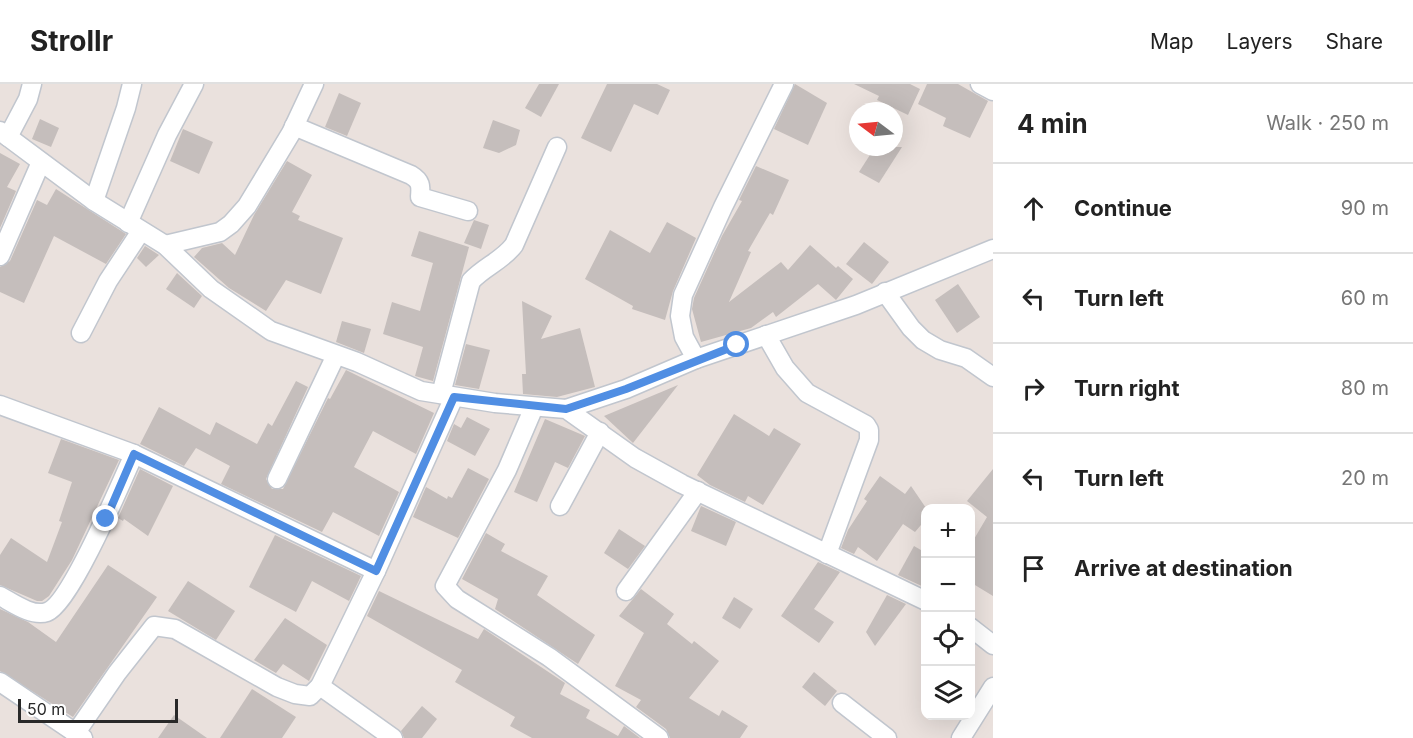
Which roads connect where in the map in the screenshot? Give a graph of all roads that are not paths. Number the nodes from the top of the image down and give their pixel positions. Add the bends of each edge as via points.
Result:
1 (32, 84) edge
2 (132, 84) edge
3 (194, 84) edge
4 (314, 84) edge
5 (784, 84) edge
6 (980, 84) edge
7 (993, 91) edge
8 (294, 126) junction
9 (4, 134) edge
10 (557, 147) dead end
11 (41, 162) junction
12 (94, 201) junction
13 (468, 211) dead end
14 (135, 227) junction
15 (165, 245) junction
16 (993, 249) edge
17 (0, 256) edge
18 (885, 292) junction
19 (81, 333) dead end
20 (766, 335) junction
21 (336, 355) junction
22 (696, 359) junction
23 (993, 377) edge
24 (448, 395) junction
25 (0, 405) edge
26 (534, 406) junction
27 (566, 409) junction
28 (600, 432) junction
29 (134, 454) junction
30 (277, 479) dead end
31 (698, 491) junction
32 (560, 506) dead end
33 (827, 554) junction
34 (376, 571) junction
35 (626, 591) dead end
36 (0, 596) edge
37 (921, 599) edge
38 (975, 631) edge
39 (993, 645) edge
40 (0, 682) edge
41 (320, 686) junction
42 (993, 687) edge
43 (842, 703) dead end
44 (79, 736) edge
45 (393, 738) edge
46 (658, 738) edge
47 (887, 738) edge
48 (962, 738) edge

1 - 9 street via 28,99
2 - 12 street
3 - 14 street via 167,135
4 - 8 street
5 - 22 street via 683,295 680,316 684,337
6 - 7 street
8 - 13 street via 411,175 421,186 420,197
8 - 15 street via 247,206 231,224 220,232
9 - 11 street
10 - 24 street via 514,245 504,259 481,270 471,281
11 - 12 street
11 - 17 street
12 - 14 street
14 - 15 street
14 - 19 street
15 - 21 street via 211,289 271,331
16 - 18 street
18 - 20 street
18 - 23 street via 923,340 966,358
20 - 22 street
20 - 33 street via 785,368 807,393 869,430 869,440
21 - 24 street via 421,391
21 - 30 street
22 - 27 street
24 - 26 street
24 - 34 street
25 - 29 street
26 - 27 street
26 - 46 street via 507,470 445,586 457,599 549,657
27 - 28 street
28 - 31 street via 635,458
28 - 32 street
29 - 34 street
29 - 36 street via 106,519 61,600 49,612 35,613
31 - 33 street
31 - 35 street
33 - 37 street
34 - 41 street
38 - 39 street
40 - 44 street
41 - 44 street via 310,696 295,694 174,629 154,626 117,673
41 - 45 street
42 - 48 street
43 - 47 street

